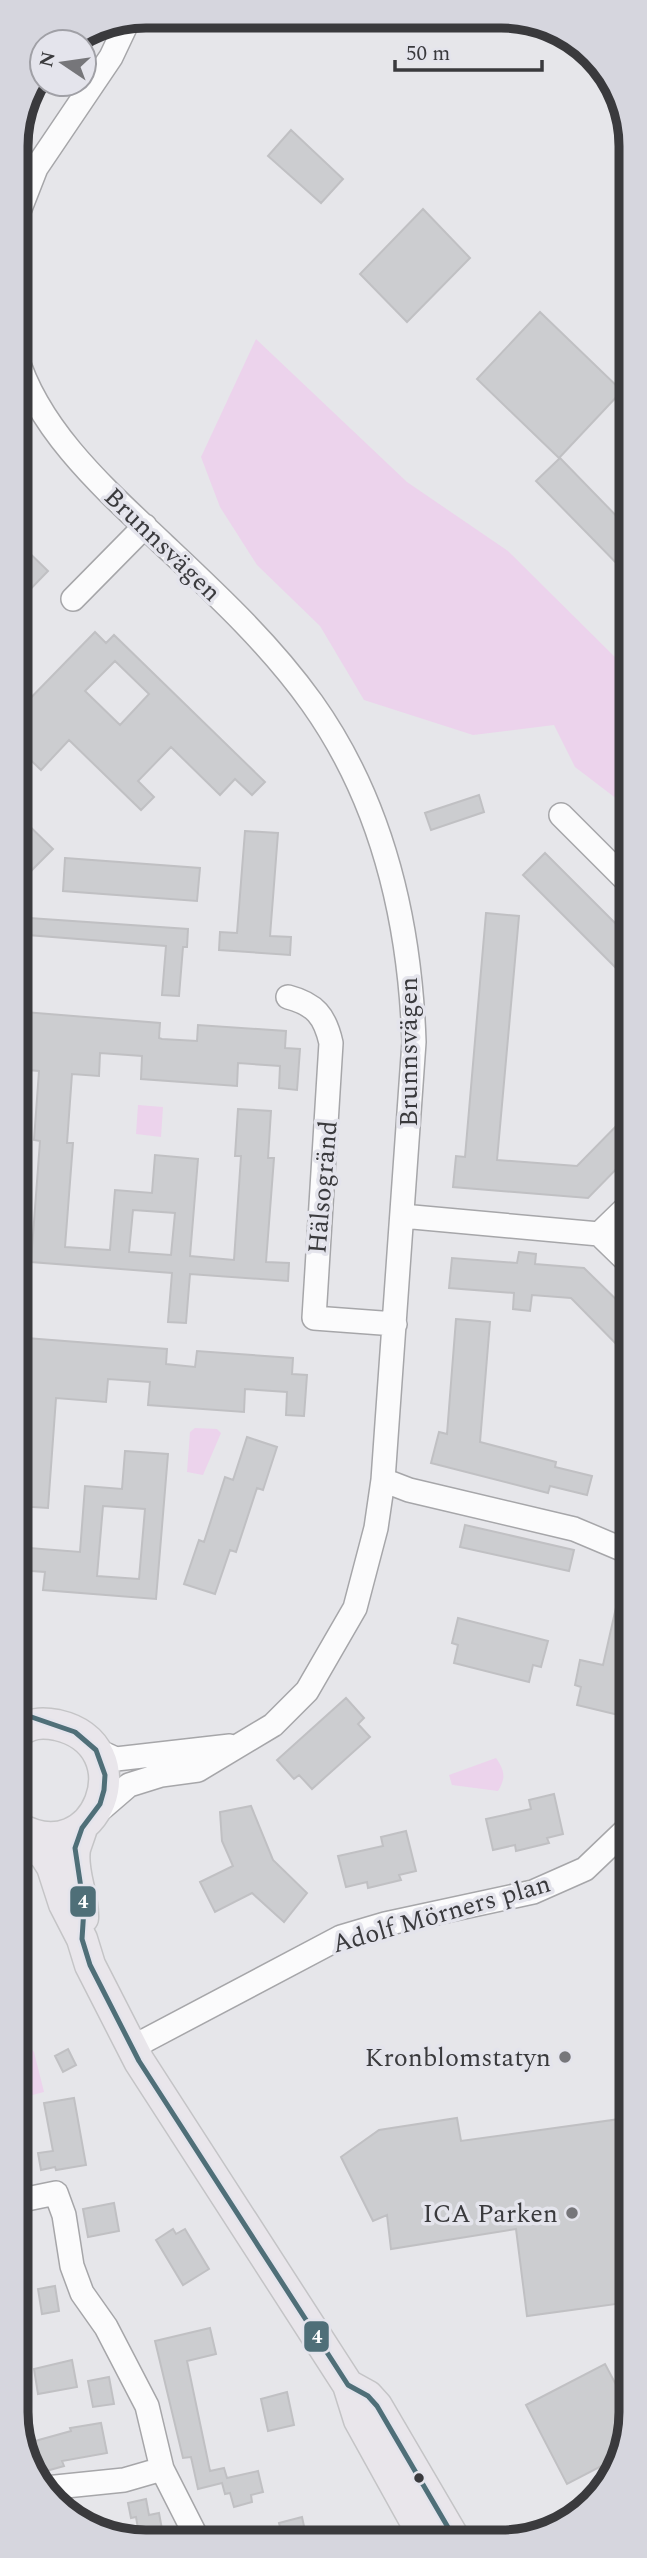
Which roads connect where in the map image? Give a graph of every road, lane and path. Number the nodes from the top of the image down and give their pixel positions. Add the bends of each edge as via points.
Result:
1 (124, 30) edge
2 (28, 188) edge
3 (28, 385) edge
4 (145, 526) junction
5 (73, 599) dead end
6 (561, 815) dead end
7 (619, 873) edge
8 (288, 997) dead end
9 (619, 1215) edge
10 (402, 1216) junction
11 (599, 1234) junction
12 (619, 1253) edge
13 (395, 1324) junction
14 (383, 1480) junction
15 (619, 1548) edge
16 (28, 1716) edge
17 (44, 1723) junction
18 (28, 1726) edge
19 (237, 1745) junction
20 (96, 1749) junction
21 (88, 1822) junction
22 (28, 1834) edge
23 (619, 1837) edge
24 (28, 1839) edge
25 (82, 1939) junction
26 (131, 2048) junction
27 (28, 2199) edge
28 (348, 2385) junction
29 (162, 2469) junction
30 (55, 2487) edge
31 (193, 2530) edge
32 (420, 2530) edge
33 (450, 2530) edge

1 - 2 street via 111,57 36,168
3 - 4 street, Brunnsvägen via 49,422 101,485
4 - 5 street
4 - 10 street, Brunnsvägen via 290,675 327,726 366,798 403,925 412,992 414,1042
6 - 7 street
8 - 13 street, Hälsogränd via 317,1010 327,1024 331,1043 314,1318
9 - 11 street
10 - 11 street
10 - 13 street, Brunnsvägen
11 - 12 street
13 - 14 street, Brunnsvägen
14 - 15 street via 574,1529
14 - 19 street, Brunnsvägen via 355,1608 307,1691 273,1725
16 - 17 main road
17 - 18 main road
17 - 20 main road via 75,1732
19 - 20 street, Brunnsvägen via 116,1759
19 - 21 street, Brunnsvägen via 198,1770 129,1785
20 - 21 main road via 105,1774 100,1804
21 - 22 main road via 66,1836
21 - 25 main road via 75,1848 84,1909
23 - 26 street, Adolf Mörners plan via 585,1869 533,1892 341,1937
24 - 25 main road via 52,1867
25 - 26 main road
26 - 28 main road
27 - 29 street via 57,2193 72,2266 147,2406
28 - 32 main road via 359,2420
28 - 33 main road via 377,2406
29 - 30 street via 124,2480
29 - 31 street

